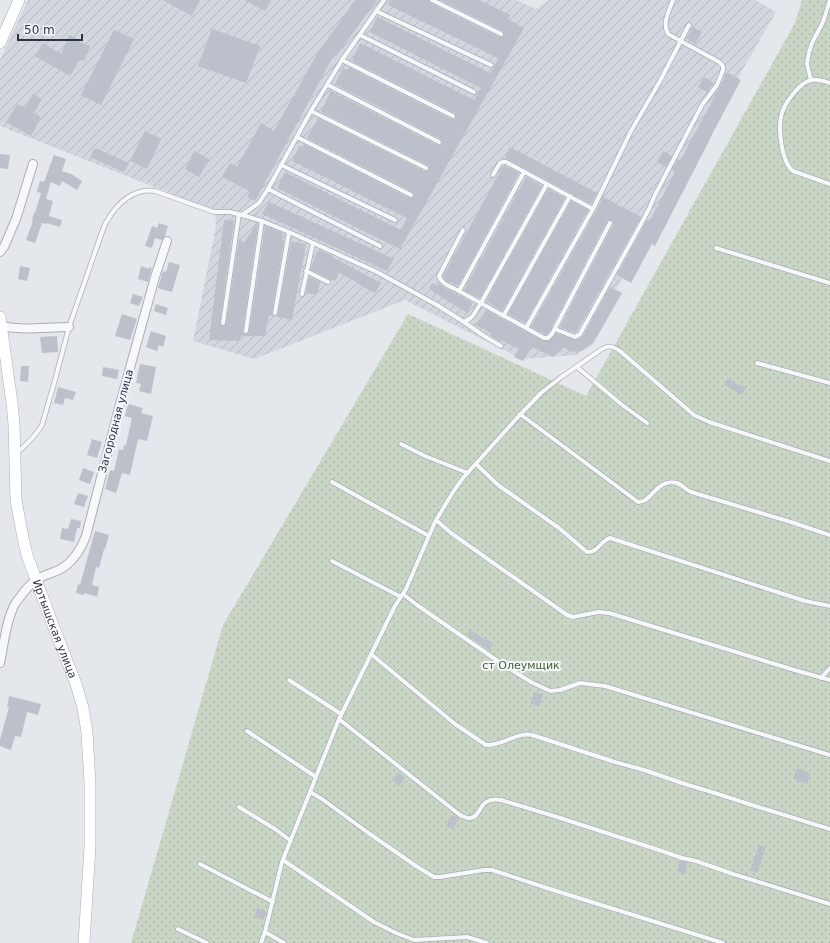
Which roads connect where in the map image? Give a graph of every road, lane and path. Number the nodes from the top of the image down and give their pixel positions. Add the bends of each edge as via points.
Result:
1 (19, 0) edge
2 (384, 0) edge
3 (432, 0) edge
4 (673, 0) edge
5 (830, 0) edge
6 (376, 11) junction
7 (689, 25) dead end
8 (501, 34) dead end
9 (360, 35) junction
10 (680, 41) junction
11 (0, 43) edge
12 (342, 60) junction
13 (491, 66) dead end
14 (811, 80) junction
15 (830, 83) edge
16 (328, 85) junction
17 (474, 92) dead end
18 (311, 111) junction
19 (453, 116) dead end
20 (296, 137) junction
21 (439, 142) dead end
22 (33, 164) dead end
23 (281, 165) junction
24 (426, 168) dead end
25 (524, 172) junction
26 (493, 175) dead end
27 (547, 184) junction
28 (830, 184) edge
29 (268, 189) junction
30 (411, 195) dead end
31 (570, 196) junction
32 (592, 209) junction
33 (241, 215) junction
34 (395, 220) dead end
35 (262, 221) junction
36 (610, 223) dead end
37 (463, 230) dead end
38 (288, 232) junction
39 (167, 241) dead end
40 (312, 243) junction
41 (380, 246) dead end
42 (716, 248) dead end
43 (0, 252) edge
44 (306, 271) junction
45 (328, 282) dead end
46 (830, 283) edge
47 (459, 291) junction
48 (302, 294) dead end
49 (481, 303) junction
50 (275, 313) dead end
51 (504, 315) junction
52 (464, 322) junction
53 (0, 323) edge
54 (223, 323) dead end
55 (69, 327) junction
56 (526, 328) junction
57 (555, 329) junction
58 (246, 331) dead end
59 (501, 346) dead end
60 (757, 363) dead end
61 (577, 367) junction
62 (830, 383) edge
63 (520, 414) junction
64 (647, 423) dead end
65 (401, 444) dead end
66 (15, 455) junction
67 (830, 461) edge
68 (476, 464) junction
69 (468, 473) junction
70 (332, 482) dead end
71 (436, 520) junction
72 (830, 534) edge
73 (429, 536) junction
74 (332, 561) dead end
75 (36, 580) junction
76 (402, 595) junction
77 (830, 606) edge
78 (8, 624) junction
79 (0, 629) edge
80 (371, 654) junction
81 (0, 663) edge
82 (830, 668) edge
83 (820, 678) junction
84 (289, 680) dead end
85 (830, 680) edge
86 (340, 717) junction
87 (247, 731) dead end
88 (830, 755) edge
89 (316, 777) junction
90 (310, 792) junction
91 (239, 807) dead end
92 (830, 829) edge
93 (291, 840) junction
94 (283, 860) junction
95 (200, 864) dead end
96 (272, 902) junction
97 (830, 904) edge
98 (178, 929) dead end
99 (265, 932) junction
100 (84, 943) edge
101 (207, 943) edge
102 (261, 943) edge
103 (284, 943) edge
104 (487, 943) edge
105 (723, 943) edge

1 - 11 main road
2 - 6 lane
3 - 8 lane
4 - 10 lane via 665,26 668,34
5 - 14 lane via 809,52 807,64
6 - 9 lane
6 - 13 lane
7 - 10 lane
9 - 12 lane
9 - 17 lane
10 - 32 lane
10 - 57 lane via 723,66 717,85 702,105 649,209 580,334 575,337
12 - 16 lane
12 - 19 lane
14 - 15 lane
14 - 28 lane via 800,86 788,100 781,116 781,139 785,159 792,171
16 - 18 lane
16 - 21 lane
18 - 20 lane
18 - 24 lane
20 - 23 lane
20 - 30 lane
22 - 43 street via 16,219
23 - 29 lane
23 - 34 lane
25 - 26 lane via 503,162
25 - 27 lane
25 - 47 lane
27 - 31 lane
27 - 49 lane
29 - 33 lane via 259,203
29 - 41 lane
31 - 32 lane
31 - 51 lane
32 - 56 lane
33 - 35 lane
33 - 54 lane
33 - 55 lane via 214,212 149,190 127,198 107,221
35 - 38 lane
35 - 58 lane
36 - 57 lane
37 - 47 lane via 439,276 442,282
38 - 40 lane
38 - 50 lane
39 - 75 street, Загородная улица via 83,545 59,570
40 - 44 lane
40 - 52 lane via 378,272
42 - 46 lane
44 - 45 lane
44 - 48 lane
47 - 49 lane
49 - 51 lane
49 - 52 lane via 472,317
51 - 56 lane
52 - 59 lane
53 - 55 street via 13,328 28,329
53 - 66 main road, Иртышская улица via 12,403
55 - 66 lane via 40,430
56 - 57 lane via 544,338 550,336
60 - 62 lane
61 - 63 lane via 548,387
61 - 64 lane
61 - 67 lane via 602,349 611,346 703,420
63 - 68 lane
63 - 72 lane via 638,502 643,502 663,484 676,483 691,492
65 - 69 lane
66 - 75 main road, Иртышская улица via 16,500 27,555
68 - 69 lane
68 - 77 lane via 498,485 559,528 587,552 594,551 610,538 805,601
69 - 71 lane
70 - 73 lane
71 - 73 lane
71 - 83 lane via 570,616 609,613
73 - 76 lane
74 - 76 lane
75 - 78 street via 17,601
75 - 100 main road, Иртышская улица via 76,684 87,732 90,846
76 - 80 lane
76 - 88 lane via 502,664 550,691 580,683 605,686
78 - 79 lane
78 - 81 street
80 - 86 lane
80 - 92 lane via 455,724 486,745 532,735
82 - 83 lane
83 - 85 lane
84 - 86 lane
86 - 89 lane
86 - 97 lane via 466,818 475,816 487,801 501,800
87 - 89 lane
89 - 90 lane
90 - 93 lane
90 - 105 lane via 434,877 492,870
91 - 93 lane
93 - 94 lane
94 - 96 lane
94 - 104 lane via 374,922 396,933 414,940 467,937
95 - 96 lane
96 - 99 lane
98 - 101 lane
99 - 102 lane
99 - 103 lane

